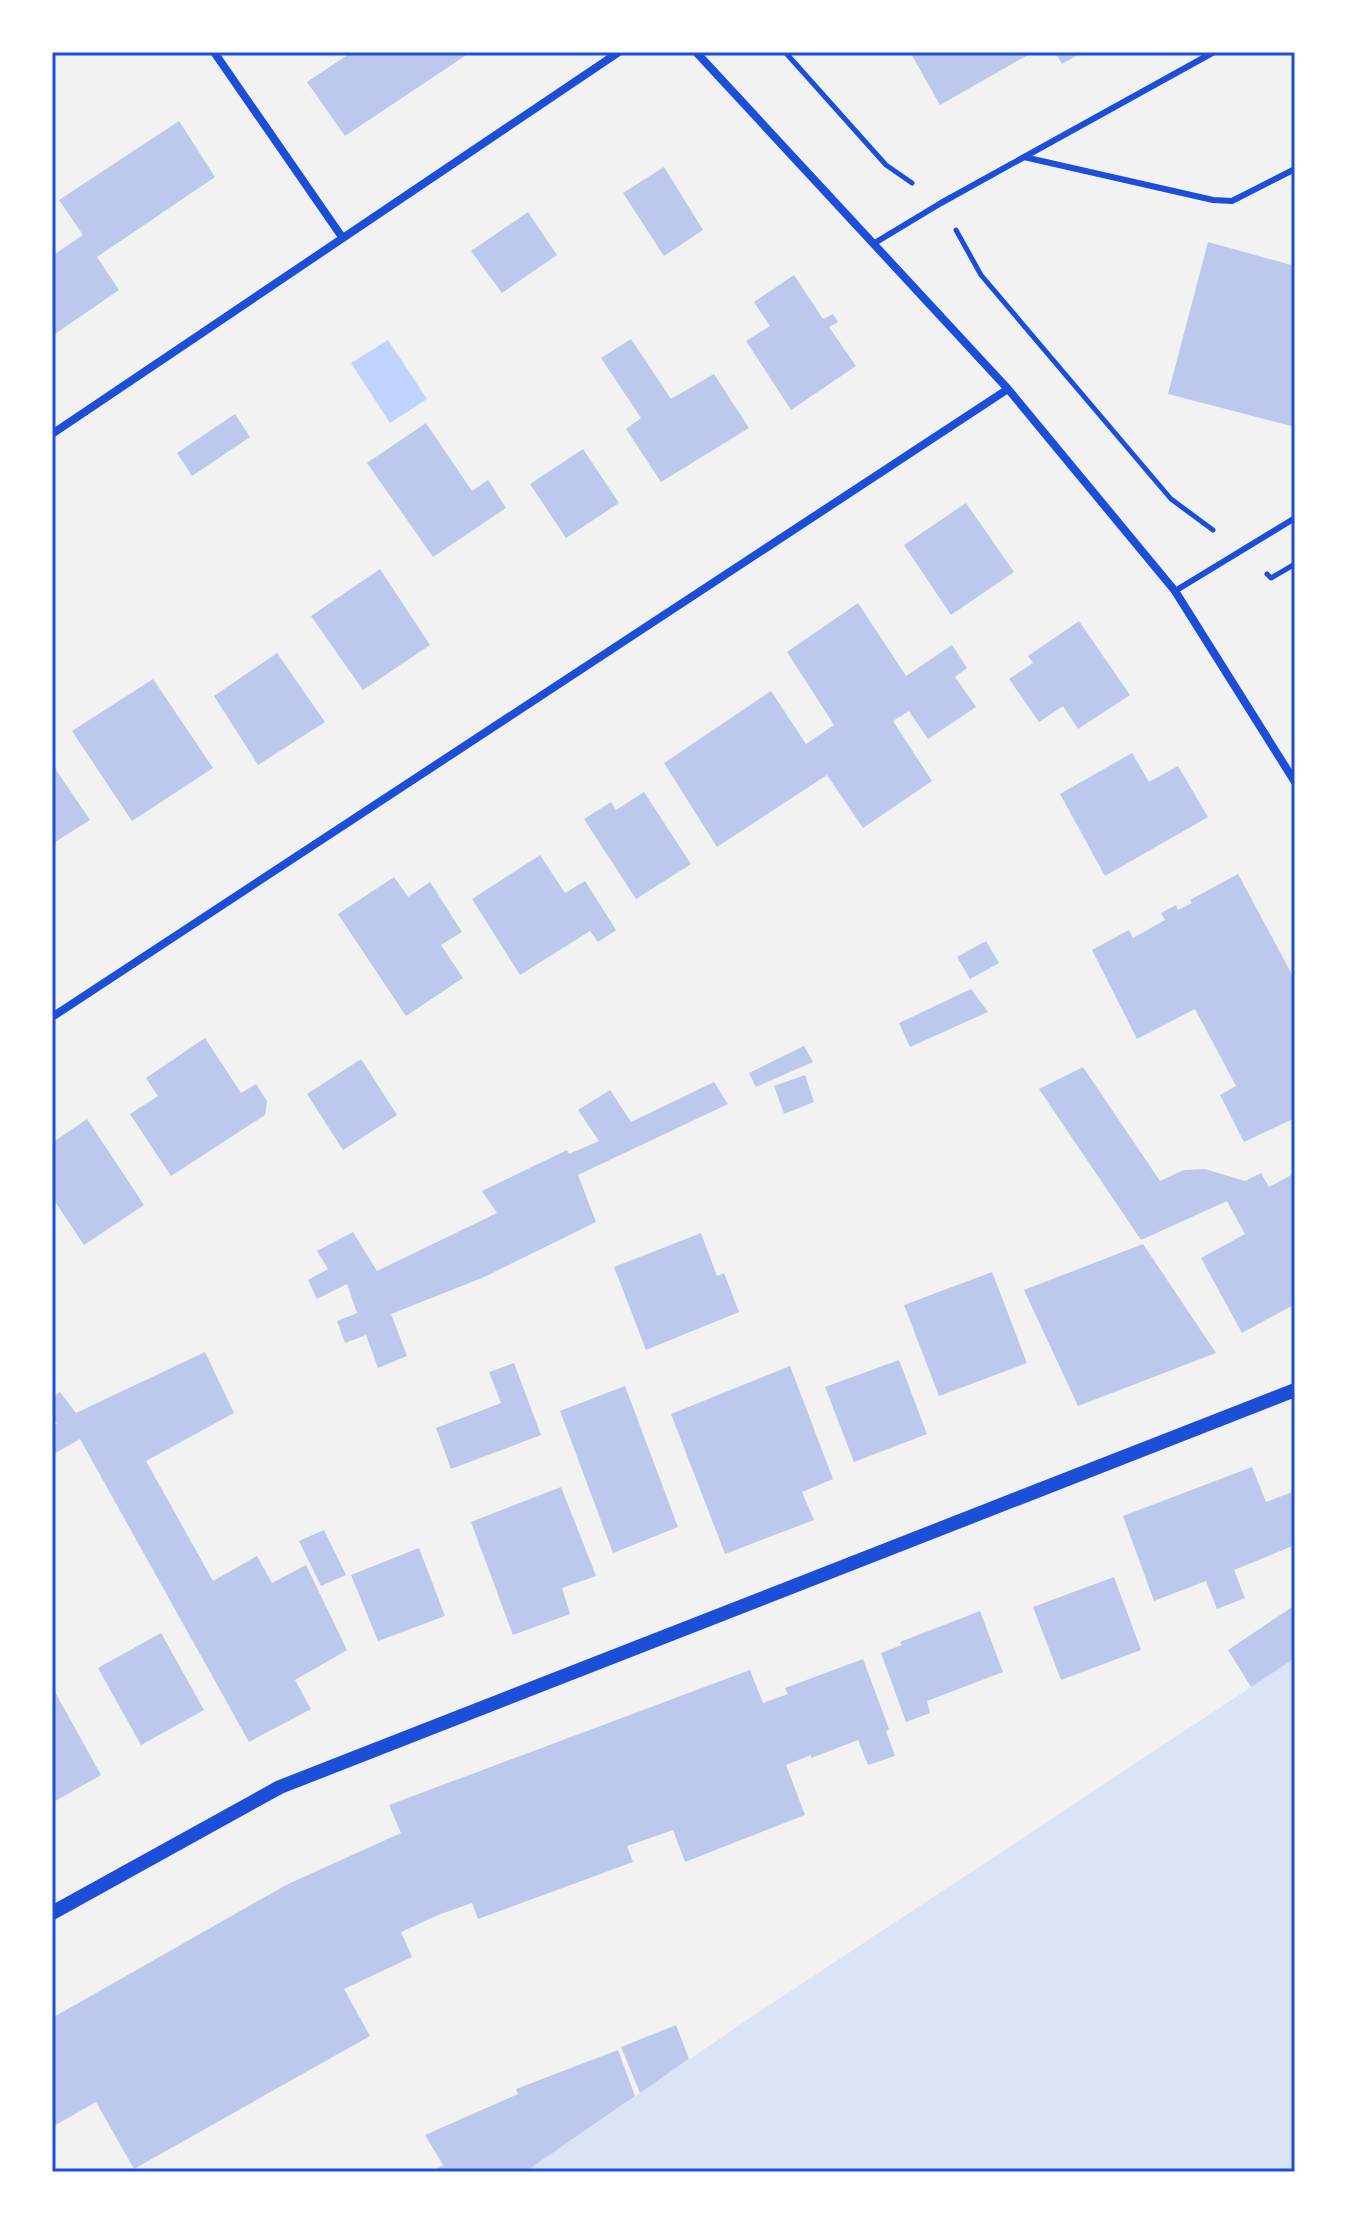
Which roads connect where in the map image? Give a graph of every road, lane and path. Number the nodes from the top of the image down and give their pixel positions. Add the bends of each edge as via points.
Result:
1 (214, 52) edge
2 (619, 52) edge
3 (696, 52) edge
4 (785, 52) edge
5 (1214, 52) edge
6 (1024, 157) junction
7 (1295, 169) edge
8 (941, 203) junction
9 (342, 237) junction
10 (873, 244) junction
11 (1008, 389) junction
12 (52, 434) edge
13 (1295, 518) edge
14 (1241, 549) junction
15 (1175, 591) junction
16 (1295, 782) edge
17 (52, 1017) edge
18 (1295, 1390) edge
19 (52, 1913) edge

1 - 9 street
2 - 9 street
3 - 10 street
4 - 8 path via 886,165
5 - 6 lane
6 - 7 lane via 1232,201
6 - 8 lane
8 - 10 lane
8 - 14 path via 981,275 1171,499
9 - 12 street
10 - 11 street
11 - 15 street
11 - 17 street
13 - 14 lane
14 - 15 lane
15 - 16 street
18 - 19 street via 280,1787

